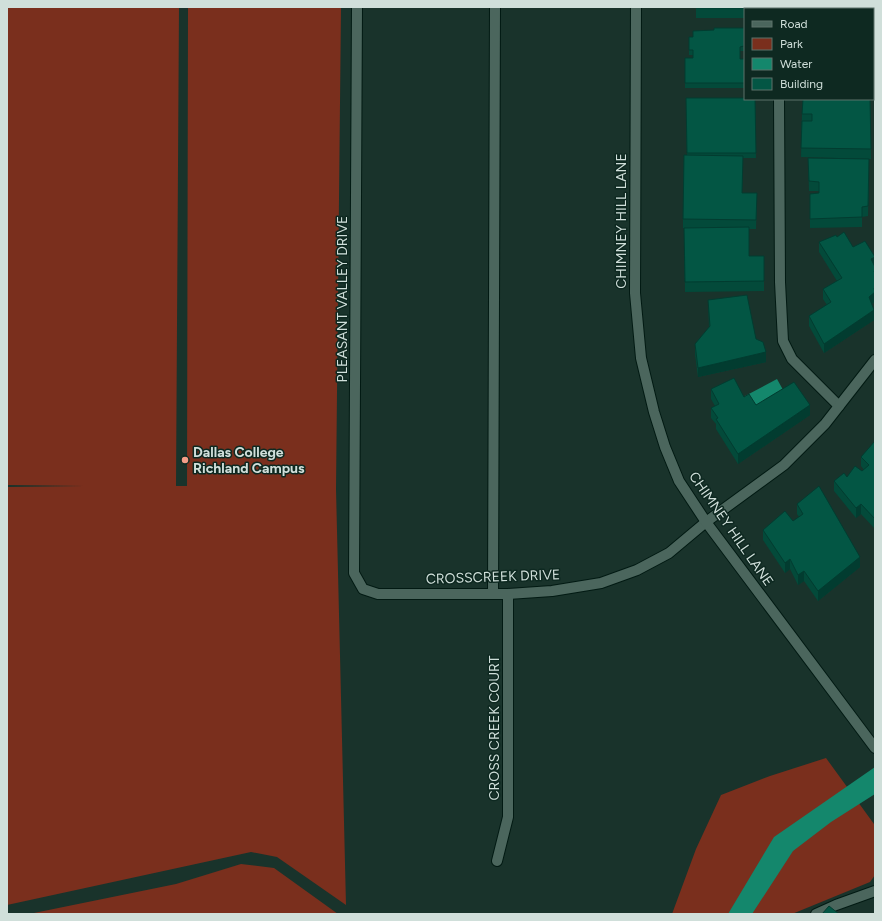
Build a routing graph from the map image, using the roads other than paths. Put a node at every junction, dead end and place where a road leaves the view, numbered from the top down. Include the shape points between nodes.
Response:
1 (357, 7) edge
2 (495, 7) edge
3 (636, 7) edge
4 (779, 100) edge
5 (875, 360) edge
6 (839, 406) junction
7 (706, 522) junction
8 (363, 589) joint
9 (493, 594) junction
10 (508, 594) junction
11 (875, 748) edge
12 (497, 861) dead end
13 (875, 891) edge
14 (816, 914) edge

1 - 8 street, PLEASANT VALLEY DRIVE via 354,573
2 - 9 street
3 - 7 street, CHIMNEY HILL LANE via 635,293 640,358 665,447 680,481
4 - 6 street via 780,282 784,341 792,358
5 - 6 street, CROSSCREEK DRIVE
6 - 7 street, CROSSCREEK DRIVE via 825,424 784,465
7 - 10 street, CROSSCREEK DRIVE via 669,553 637,570 601,583 552,591
7 - 11 street, CHIMNEY HILL LANE
8 - 9 street, CROSSCREEK DRIVE via 378,594
9 - 10 street, CROSSCREEK DRIVE
10 - 12 street, CROSS CREEK COURT via 508,817
13 - 14 street

